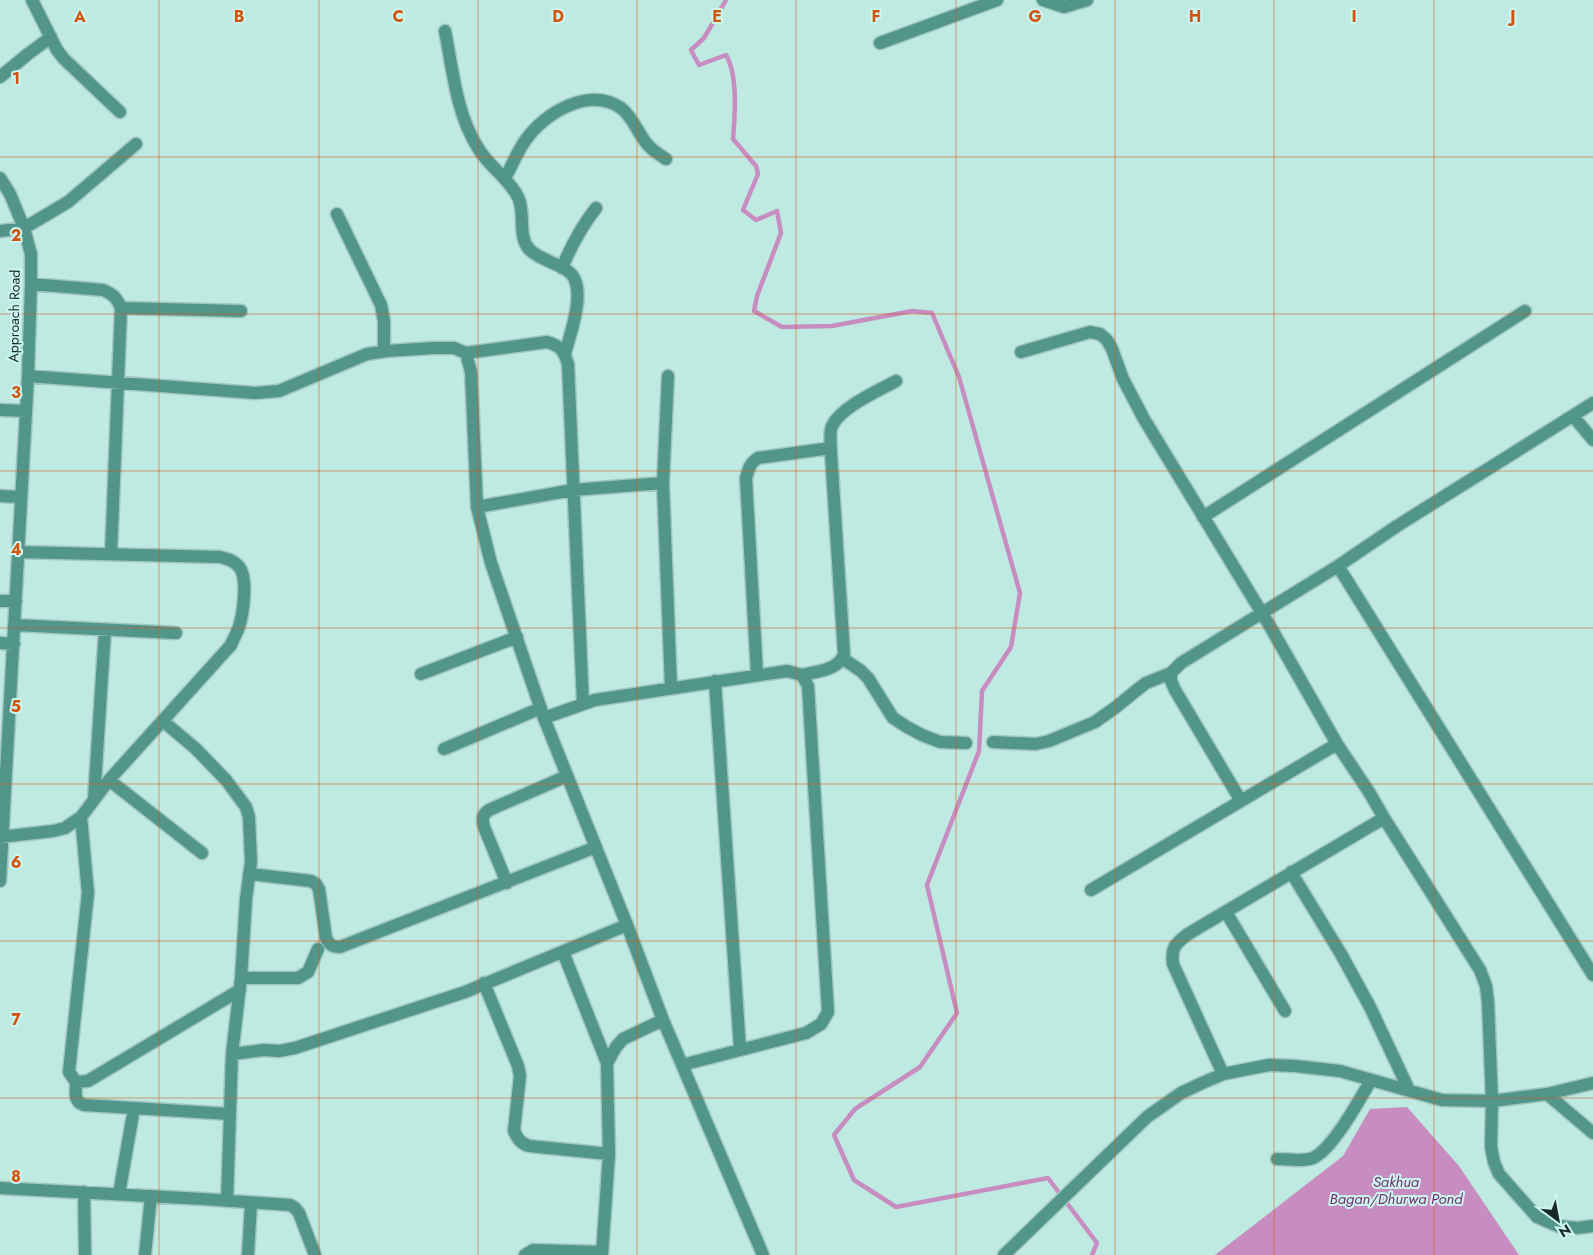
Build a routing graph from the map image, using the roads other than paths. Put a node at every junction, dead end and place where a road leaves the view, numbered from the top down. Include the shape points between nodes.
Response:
1 (32, 0) edge
2 (997, 0) edge
3 (1043, 0) edge
4 (1087, 0) edge
5 (445, 31) dead end
6 (51, 37) junction
7 (880, 43) dead end
8 (0, 77) edge
9 (120, 112) dead end
10 (136, 144) dead end
11 (666, 160) dead end
12 (0, 178) edge
13 (505, 178) junction
14 (596, 208) dead end
15 (338, 214) dead end
16 (24, 228) junction
17 (0, 231) edge
18 (562, 268) junction
19 (31, 284) junction
20 (121, 308) junction
21 (241, 310) dead end
22 (1525, 311) dead end
23 (384, 351) junction
24 (1021, 352) dead end
25 (466, 353) junction
26 (565, 354) junction
27 (28, 376) junction
28 (668, 376) dead end
29 (896, 381) dead end
30 (118, 382) junction
31 (1593, 403) edge
32 (0, 410) edge
33 (26, 411) junction
34 (1573, 416) junction
35 (1593, 440) edge
36 (830, 448) junction
37 (663, 483) junction
38 (573, 490) junction
39 (0, 496) edge
40 (21, 497) junction
41 (477, 508) junction
42 (1203, 517) junction
43 (19, 552) junction
44 (111, 554) junction
45 (1338, 566) junction
46 (0, 601) edge
47 (16, 601) junction
48 (1262, 613) junction
49 (15, 625) junction
50 (106, 630) junction
51 (176, 633) dead end
52 (517, 638) junction
53 (0, 643) edge
54 (14, 644) junction
55 (842, 658) junction
56 (1171, 672) junction
57 (421, 674) dead end
58 (758, 675) junction
59 (802, 675) junction
60 (715, 680) junction
61 (670, 688) junction
62 (583, 704) junction
63 (543, 713) junction
64 (4, 718) edge
65 (162, 721) junction
66 (994, 742) dead end
67 (966, 743) dead end
68 (1337, 744) junction
69 (444, 749) dead end
70 (4, 755) edge
71 (568, 776) junction
72 (109, 780) junction
73 (94, 799) junction
74 (1241, 801) junction
75 (81, 817) junction
76 (1384, 818) junction
77 (1, 837) edge
78 (596, 847) junction
79 (202, 853) dead end
80 (1291, 872) junction
81 (249, 874) junction
82 (0, 881) edge
83 (507, 883) junction
84 (1091, 890) dead end
85 (1226, 912) junction
86 (627, 925) junction
87 (318, 949) dead end
88 (563, 952) junction
89 (1593, 975) edge
90 (241, 984) junction
91 (484, 984) junction
92 (1284, 1011) dead end
93 (663, 1020) junction
94 (740, 1049) junction
95 (232, 1054) junction
96 (607, 1063) junction
97 (682, 1065) junction
98 (1223, 1074) junction
99 (1372, 1080) junction
100 (76, 1082) junction
101 (1593, 1083) edge
102 (1410, 1090) junction
103 (1547, 1094) junction
104 (1492, 1101) junction
105 (134, 1108) junction
106 (230, 1114) junction
107 (1593, 1133) edge
108 (609, 1154) junction
109 (1277, 1159) dead end
110 (0, 1188) edge
111 (84, 1192) junction
112 (119, 1194) junction
113 (151, 1196) junction
114 (227, 1201) junction
115 (251, 1203) junction
116 (1593, 1226) edge
117 (602, 1253) edge
118 (85, 1255) edge
119 (145, 1255) edge
120 (248, 1255) edge
121 (315, 1255) edge
122 (525, 1255) edge
123 (763, 1255) edge
124 (1004, 1255) edge

1 - 6 street
2 - 7 street
3 - 4 street via 1064,7
5 - 13 street via 463,120 487,162
6 - 8 street
6 - 9 street via 64,59
10 - 16 street via 68,202
11 - 13 street via 649,146 622,109 598,100 580,102 558,110 539,125 525,141
12 - 16 street, Approach Road
13 - 18 street via 520,200 525,243 537,256
14 - 18 street via 584,223
15 - 23 street via 381,304
16 - 17 street
16 - 19 street, Approach Road via 31,254
18 - 26 street via 570,272 578,289
19 - 20 street via 103,290 117,299
19 - 27 street, Approach Road
20 - 21 street
20 - 30 street
22 - 42 street
23 - 25 street via 454,348
23 - 30 street via 349,360 279,391
24 - 42 street via 1090,332 1100,334 1112,349 1144,419
25 - 26 street via 548,342 557,345
25 - 41 street via 470,372
26 - 38 street
27 - 30 street
27 - 33 street, Approach Road
28 - 37 street
29 - 36 street via 838,417 832,427
30 - 44 street
31 - 34 street
32 - 33 street
33 - 40 street, Approach Road
34 - 35 street
34 - 45 street
36 - 55 street
36 - 58 street via 758,458 749,467 746,478
37 - 38 street
37 - 61 street
38 - 41 street
38 - 62 street
39 - 40 street
40 - 43 street, Approach Road
41 - 52 street via 491,563
42 - 48 street
43 - 44 street
43 - 47 street, Approach Road
44 - 65 street via 220,557 233,561 241,569 244,581 239,628 230,645
45 - 48 street
45 - 89 street
46 - 47 street
47 - 49 street, Approach Road
48 - 56 street via 1181,662
48 - 68 street
49 - 50 street
49 - 54 street, Approach Road
50 - 51 street
50 - 73 street
52 - 57 street
52 - 63 street
53 - 54 street
54 - 64 street, Approach Road
55 - 59 street via 832,667
55 - 67 street via 868,678 893,718 907,728 940,742
56 - 66 street via 1137,690 1095,722 1049,741 1036,744
56 - 74 street via 1175,690
58 - 59 street via 787,670
58 - 60 street
59 - 94 street via 808,686 828,1012 821,1024 806,1032
60 - 61 street
60 - 94 street
61 - 62 street
62 - 63 street
63 - 69 street
63 - 71 street
64 - 70 street, Approach Road
65 - 72 street
65 - 81 street via 196,749 246,807 250,830
68 - 74 street
68 - 76 street
70 - 77 street, Approach Road
71 - 78 street
71 - 83 street via 484,814 484,827
72 - 73 street
72 - 79 street
73 - 75 street
74 - 84 street
75 - 77 street via 65,828 53,831
75 - 100 street via 88,893 69,1072
76 - 80 street
76 - 104 street via 1480,970 1488,1002
77 - 82 street, Approach Road
78 - 83 street
78 - 86 street
80 - 85 street
80 - 102 street via 1350,969
81 - 83 street via 316,884 326,938 334,947
81 - 90 street
85 - 92 street
85 - 98 street via 1180,940 1172,955 1172,964
86 - 88 street
86 - 93 street
87 - 90 street via 308,972 298,978
88 - 91 street
88 - 96 street
90 - 95 street
90 - 100 street via 88,1081
91 - 95 street via 295,1048
91 - 108 street via 518,1066 520,1076 514,1130 522,1144
93 - 96 street via 623,1039
93 - 97 street
94 - 97 street
95 - 106 street
96 - 108 street
97 - 123 street
98 - 99 street via 1269,1064 1340,1071
98 - 124 street via 1181,1093 1147,1117
99 - 102 street
99 - 109 street via 1340,1130 1319,1154 1305,1160
100 - 105 street via 76,1099 80,1104
101 - 103 street
102 - 104 street via 1442,1100
103 - 104 street
103 - 107 street
104 - 116 street via 1491,1147 1499,1174 1537,1217 1558,1226
105 - 106 street
105 - 112 street
106 - 114 street
108 - 117 street
110 - 111 street
111 - 112 street
111 - 118 street
112 - 113 street
113 - 114 street
113 - 119 street
114 - 115 street
115 - 120 street
115 - 121 street via 282,1204 295,1208
117 - 122 street via 533,1250

